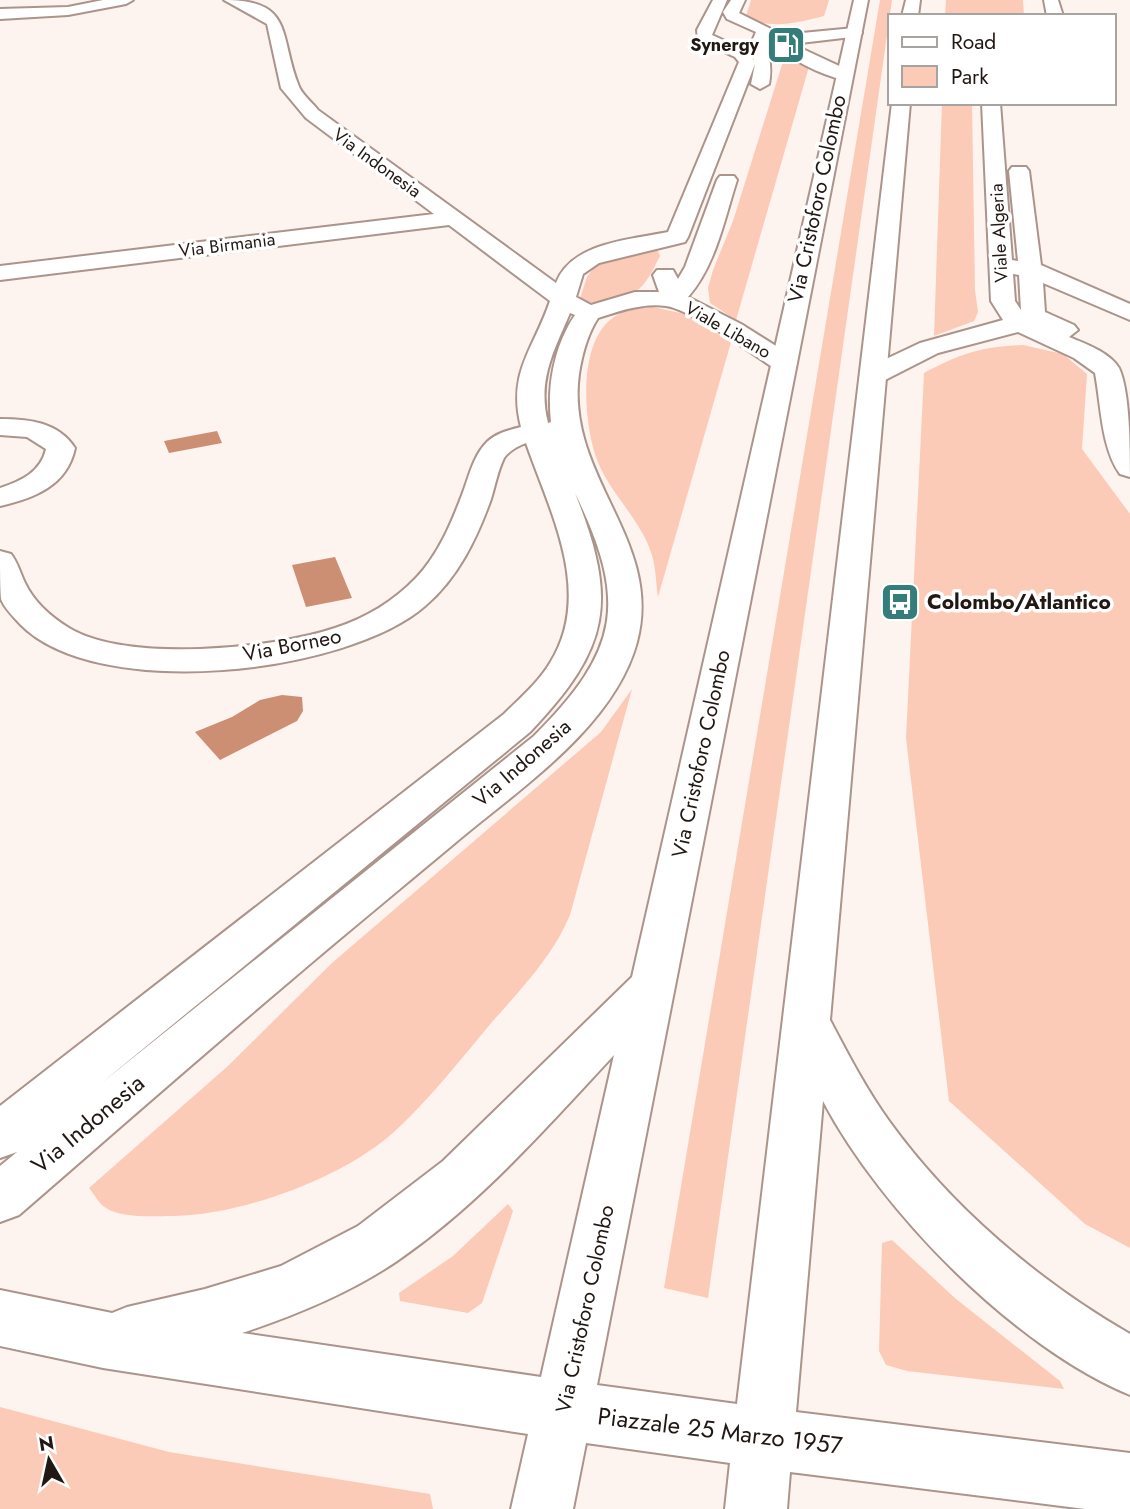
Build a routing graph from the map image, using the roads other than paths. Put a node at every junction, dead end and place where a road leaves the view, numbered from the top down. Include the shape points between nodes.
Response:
1 (126, 0) edge
2 (231, 0) edge
3 (720, 0) edge
4 (738, 10) edge
5 (0, 14) edge
6 (858, 15) edge
7 (709, 23) junction
8 (779, 32) junction
9 (844, 75) junction
10 (748, 96) junction
11 (901, 105) edge
12 (1002, 111) edge
13 (715, 146) junction
14 (454, 218) junction
15 (677, 237) junction
16 (706, 240) junction
17 (1000, 266) junction
18 (1031, 270) junction
19 (0, 273) edge
20 (673, 299) junction
21 (577, 307) junction
22 (1130, 313) edge
23 (1027, 319) junction
24 (1104, 351) junction
25 (783, 362) junction
26 (1130, 368) edge
27 (874, 374) junction
28 (0, 427) edge
29 (550, 431) junction
30 (1130, 468) edge
31 (0, 497) edge
32 (0, 561) edge
33 (237, 944) junction
34 (273, 969) junction
35 (652, 986) junction
36 (807, 1021) junction
37 (0, 1136) edge
38 (0, 1198) edge
39 (0, 1318) edge
40 (0, 1340) edge
41 (103, 1340) junction
42 (1130, 1366) edge
43 (563, 1411) junction
44 (763, 1438) junction
45 (1130, 1484) edge
46 (542, 1509) edge
47 (756, 1509) edge

1 - 5 street via 68,10
2 - 14 street, Via Indonesia via 274,22 290,88 306,109
3 - 7 street
4 - 7 street
4 - 8 street
6 - 8 street
6 - 9 street, Via Cristoforo Colombo
7 - 10 street, Viale Libano via 704,37 747,60
8 - 9 street via 794,52
8 - 10 street, Viale Libano via 758,49 764,71
9 - 25 street, Via Cristoforo Colombo
10 - 13 street, Viale Libano
11 - 27 street
12 - 17 street, Viale Algeria
12 - 18 street, Viale Algeria
13 - 15 street, Viale Libano
13 - 16 street, Viale Libano via 738,148
14 - 19 street, Via Birmania
14 - 21 street, Via Indonesia
15 - 16 street
15 - 20 street, Viale Libano via 665,270
15 - 21 street via 584,261 572,274
16 - 20 street, Viale Libano via 692,278
17 - 18 street
17 - 23 street, Viale Algeria via 1008,311
18 - 22 street
18 - 23 street, Viale Algeria via 1034,305
20 - 21 street, Viale Libano
20 - 25 street, Viale Libano
21 - 29 street, Via Indonesia via 561,411
23 - 24 street
23 - 27 street via 929,348
24 - 26 street
24 - 30 street via 1102,364 1111,378
25 - 35 street, Via Cristoforo Colombo
27 - 36 street
28 - 31 street via 40,431 61,448 60,460 51,473 34,485
29 - 32 street, Via Borneo via 510,439 493,453 460,540 416,597 376,623 324,642 263,654 200,659 154,659 88,649 71,643 26,610
29 - 33 street, Via Indonesia via 558,488 585,580 586,620 576,650 548,692 517,723
29 - 34 street, Via Indonesia via 578,470 624,572 626,612 612,663 582,709 548,745
33 - 34 street
33 - 37 street, Via Indonesia
34 - 38 street, Via Indonesia
35 - 41 street via 479,1163 428,1208 373,1246 293,1289 223,1312
35 - 43 street, Via Cristoforo Colombo
36 - 42 street via 857,1115 921,1198 1023,1293
36 - 44 street
39 - 41 street, Piazzale 25 Marzo 1957
40 - 41 street, Piazzale 25 Marzo 1957
41 - 43 street, Piazzale 25 Marzo 1957
43 - 44 street, Piazzale 25 Marzo 1957
43 - 46 street, Via Cristoforo Colombo
44 - 45 street, Piazzale 25 Marzo 1957
44 - 47 street

